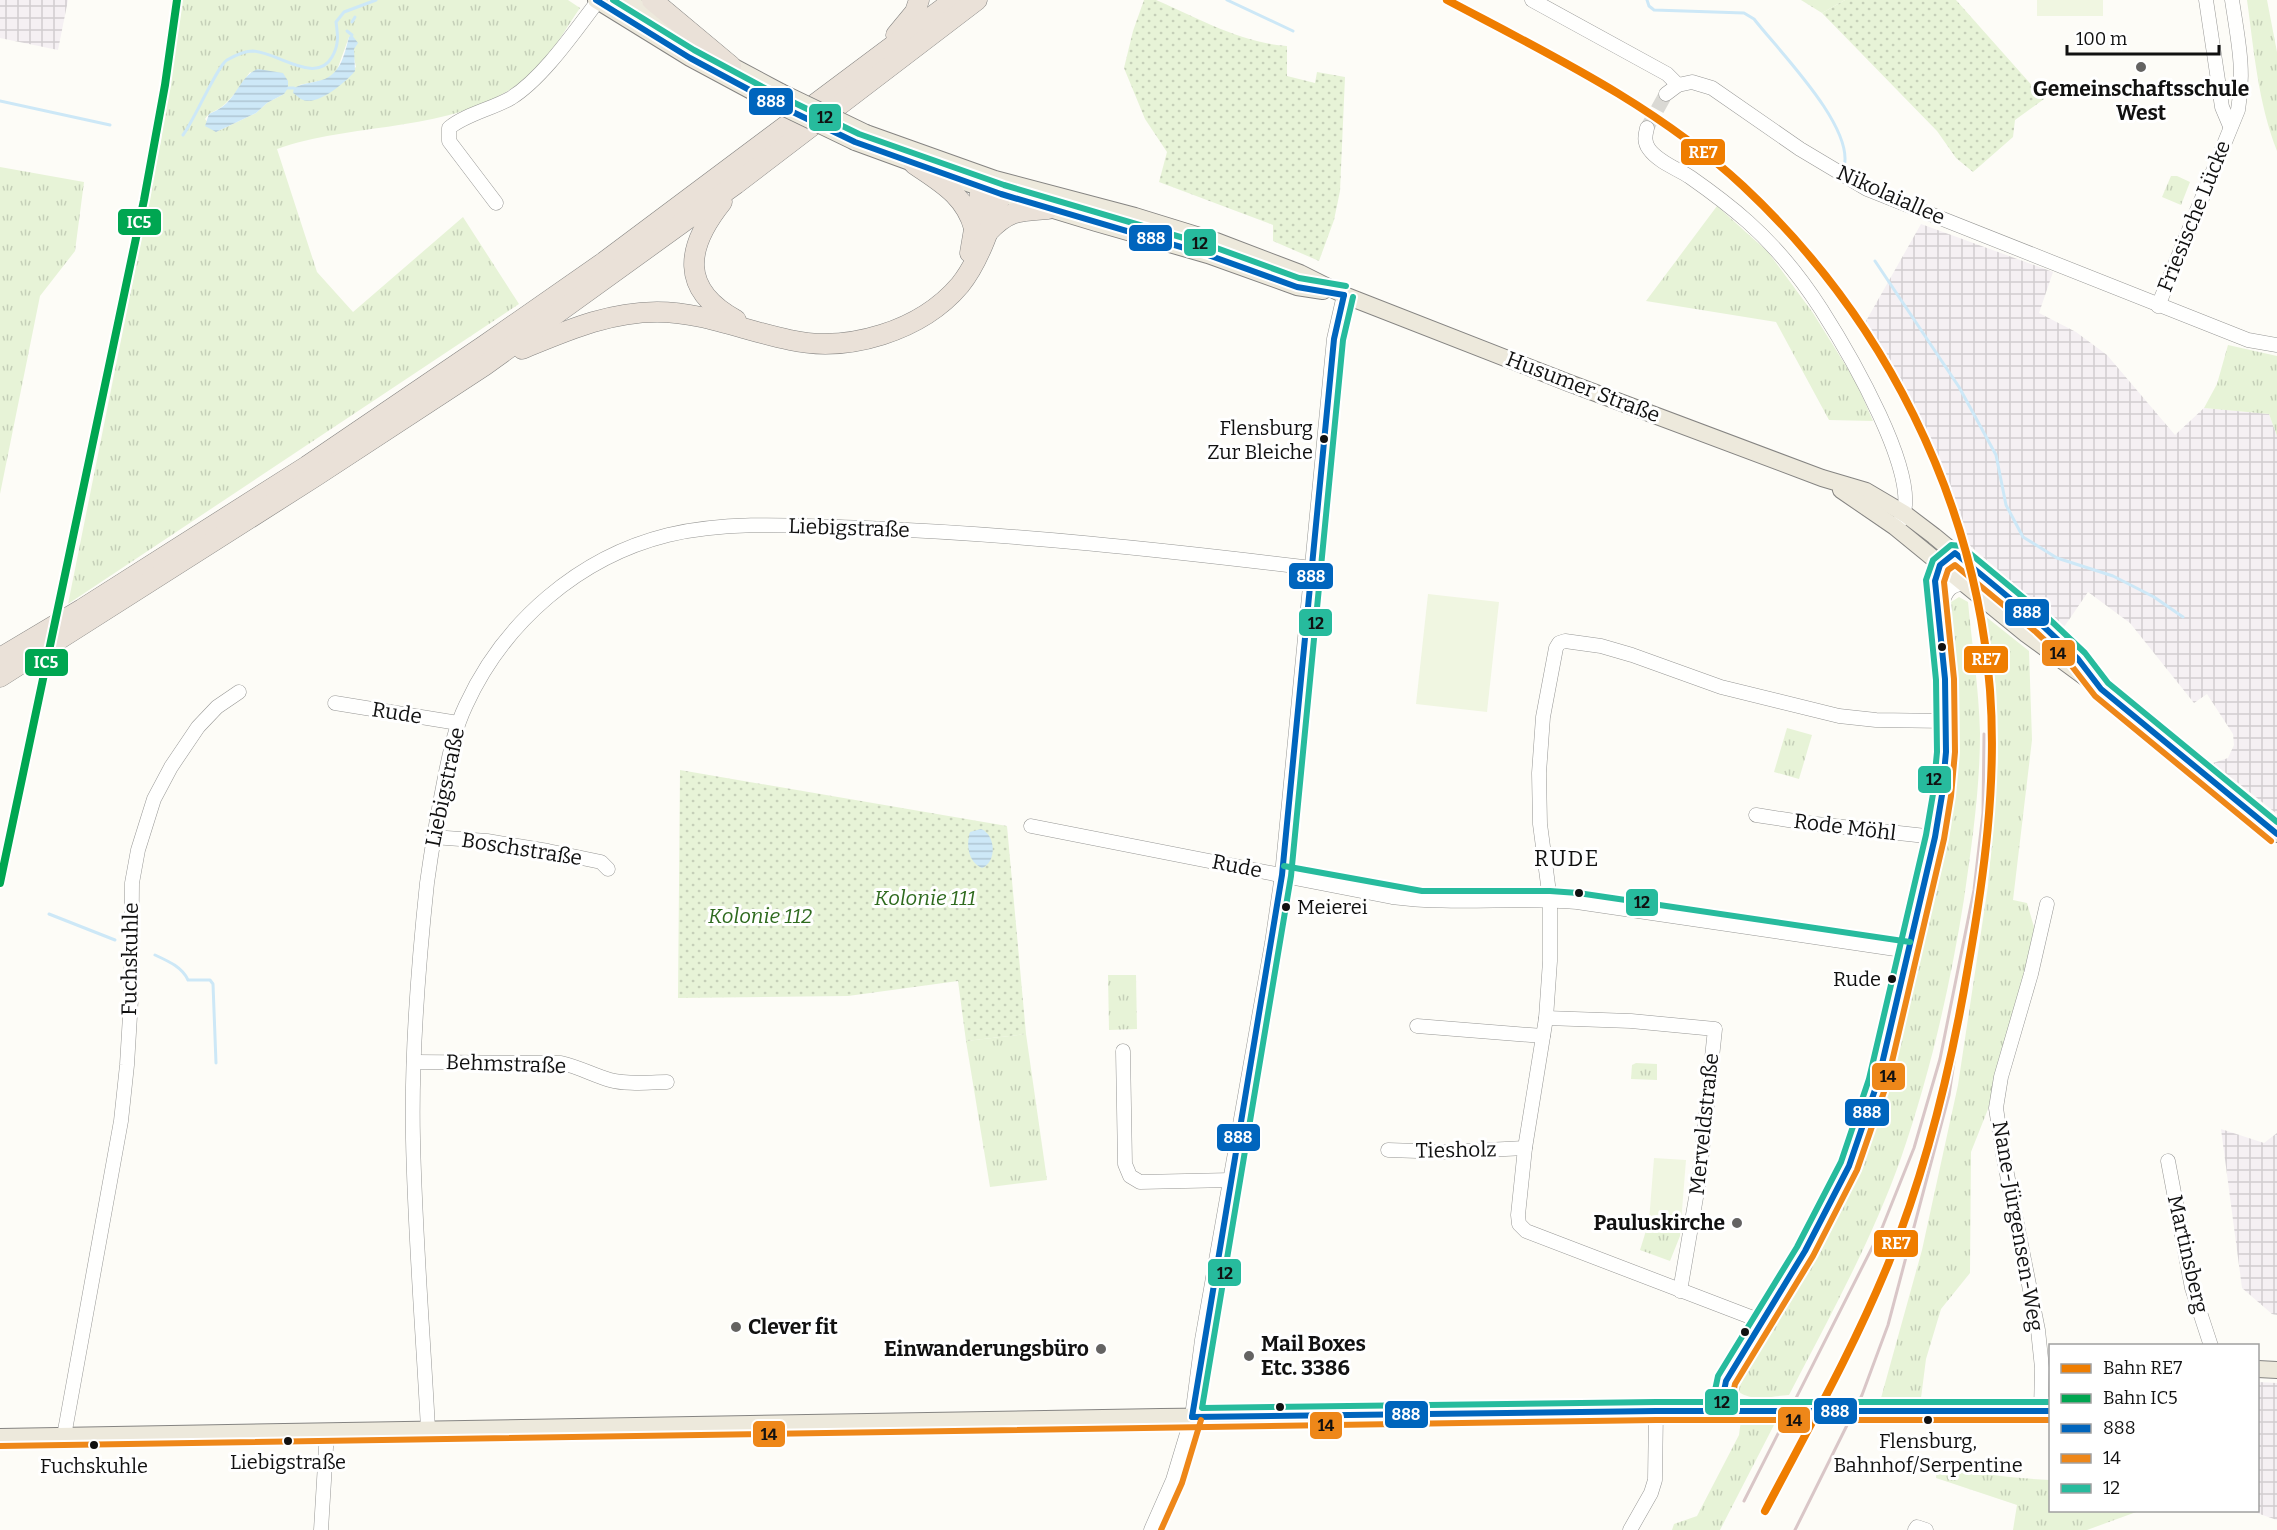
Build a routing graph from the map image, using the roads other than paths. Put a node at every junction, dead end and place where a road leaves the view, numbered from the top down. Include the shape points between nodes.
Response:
1 (598, 0) edge
2 (627, 0) edge
3 (652, 0) edge
4 (919, 0) edge
5 (954, 0) edge
6 (977, 0) edge
7 (1532, 0) edge
8 (2206, 0) edge
9 (2232, 0) edge
10 (876, 60) junction
11 (731, 66) junction
12 (1678, 85) junction
13 (1666, 94) tunnel mouth
14 (776, 97) junction
15 (2230, 126) junction
16 (1647, 128) tunnel mouth
17 (861, 137) junction
18 (914, 165) junction
19 (736, 184) junction
20 (993, 188) junction
21 (496, 203) dead end
22 (1048, 209) junction
23 (980, 231) junction
24 (1344, 295) junction
25 (2158, 306) junction
26 (766, 333) junction
27 (2277, 345) edge
28 (484, 366) junction
29 (1900, 520) junction
30 (1955, 553) junction
31 (1940, 565) junction
32 (1312, 568) junction
33 (1965, 584) junction
34 (1942, 635) junction
35 (0, 658) edge
36 (0, 677) edge
37 (2102, 689) junction
38 (239, 692) dead end
39 (336, 703) dead end
40 (1946, 722) junction
41 (458, 723) junction
42 (1756, 815) dead end
43 (1031, 826) dead end
44 (2277, 834) edge
45 (433, 837) junction
46 (1935, 837) junction
47 (608, 869) dead end
48 (1282, 875) junction
49 (1550, 900) junction
50 (2047, 904) dead end
51 (1909, 951) junction
52 (1546, 1018) junction
53 (1417, 1026) dead end
54 (1543, 1036) junction
55 (1123, 1051) dead end
56 (414, 1062) junction
57 (667, 1082) dead end
58 (1525, 1148) junction
59 (1388, 1150) dead end
60 (2168, 1161) dead end
61 (1231, 1180) junction
62 (1680, 1291) junction
63 (1761, 1321) junction
64 (2210, 1344) edge
65 (2259, 1369) edge
66 (2277, 1370) edge
67 (1656, 1411) junction
68 (1720, 1411) junction
69 (2046, 1411) edge
70 (1192, 1417) junction
71 (428, 1429) junction
72 (327, 1431) junction
73 (64, 1436) junction
74 (0, 1437) edge
75 (321, 1530) edge
76 (1151, 1530) edge
77 (1630, 1530) edge

1 - 14 main road, Husumer Straße via 690,58
1 - 21 street, Husumer Straße via 555,56 513,97 449,128 449,141
2 - 11 main road, Husumer Straße
3 - 11 highway
4 - 10 highway via 915,12
5 - 10 highway
6 - 19 highway
7 - 12 street via 1667,74
8 - 15 street, Friesische Lücke via 2222,107
9 - 15 street, Friesische Lücke via 2242,86 2238,110
10 - 35 highway via 604,262 446,372 307,466
11 - 14 main road, Husumer Straße
12 - 13 street
12 - 25 street, Nikolaiallee via 1692,82 1712,88 1867,189
14 - 17 main road, Husumer Straße, bridge
15 - 25 street, Friesische Lücke
16 - 29 street via 1645,142 1652,154 1689,176 1750,224 1795,273 1820,309 1848,353 1903,474 1906,494
17 - 18 main road, Husumer Straße
17 - 20 main road, Husumer Straße
18 - 20 main road, Husumer Straße
18 - 23 highway via 947,186 961,200
19 - 26 highway via 709,218 695,248 693,269 711,305
19 - 28 highway
20 - 22 main road, Husumer Straße
20 - 23 highway
20 - 24 main road, Husumer Straße via 1135,216 1300,273
22 - 23 highway via 1010,213
22 - 24 main road, Husumer Straße via 1208,255 1297,287
23 - 26 highway via 960,285 901,328 825,343 791,341
24 - 29 main road, Husumer Straße via 1822,478 1866,491
24 - 32 street via 1334,339
25 - 27 street, Nikolaiallee via 2248,340
26 - 28 highway via 690,314 617,315 576,326
28 - 36 highway
29 - 30 main road, Husumer Straße
29 - 31 main road, Husumer Straße
30 - 31 street
30 - 37 main road, Husumer Straße via 2042,625 2078,659
31 - 33 main road, Husumer Straße
31 - 34 street via 1935,581
32 - 41 street, Liebigstraße via 1124,545 947,532 808,526 697,529 617,554 582,570 549,595 493,658
32 - 48 street
33 - 34 street via 1952,586 1942,600
33 - 37 main road, Husumer Straße
34 - 40 street
37 - 44 main road, Husumer Straße
38 - 73 street, Fuchskuhle via 217,707 171,767 154,799 138,850 132,883 128,1065 121,1121
39 - 41 street, Rude
40 - 46 street
40 - 49 street via 1839,716 1721,687 1601,646 1559,643 1543,717 1539,773 1540,824
41 - 45 street, Liebigstraße
42 - 46 street, Rode Möhl
43 - 48 street, Rude
45 - 47 street, Boschstraße via 548,851 601,862
45 - 56 street, Liebigstraße via 419,963
46 - 51 street
48 - 49 street, Rude via 1421,900
48 - 61 street
49 - 51 street, Rude
49 - 52 street
50 - 69 street, Nane-Jürgensen-Weg via 1996,1108 2037,1330
51 - 63 street via 1878,1081 1849,1166 1805,1251
52 - 54 street
52 - 62 street, Merveldstraße via 1715,1029 1699,1180
53 - 54 street
54 - 58 street
55 - 61 street via 1125,1164 1130,1176 1140,1182
56 - 57 street, Behmstraße via 561,1063 611,1081
56 - 71 street, Liebigstraße via 413,1140
58 - 59 street, Tiesholz
58 - 62 street via 1518,1215 1519,1224 1526,1231
60 - 64 street, Martinsberg via 2192,1288
61 - 70 street
62 - 63 street
63 - 68 street via 1726,1382
65 - 66 main road
67 - 68 main road
67 - 70 main road
67 - 77 street via 1655,1480
68 - 69 main road, bridge
70 - 71 main road
70 - 76 street via 1173,1480
71 - 72 main road
72 - 73 main road
72 - 75 street
73 - 74 main road

